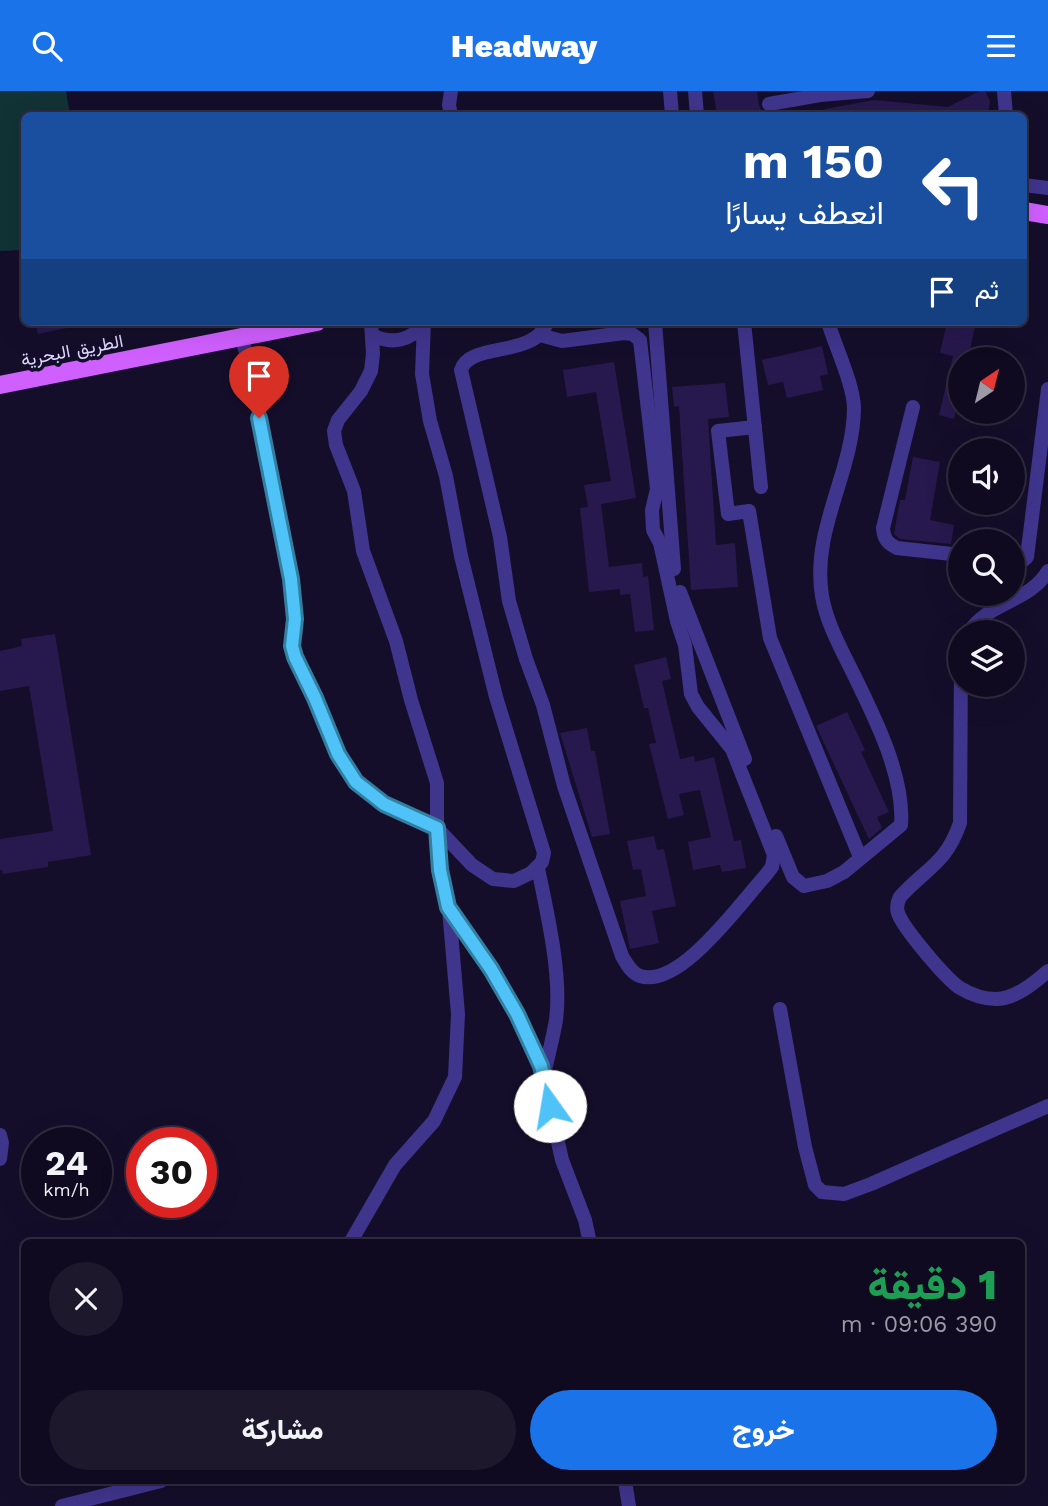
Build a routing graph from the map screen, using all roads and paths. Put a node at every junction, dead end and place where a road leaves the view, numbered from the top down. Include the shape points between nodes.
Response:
1 (451, 91) edge
2 (670, 91) edge
3 (695, 91) edge
4 (868, 91) edge
5 (1003, 91) edge
6 (769, 104) dead end
7 (450, 112) edge
8 (672, 112) edge
9 (697, 112) edge
10 (1006, 112) edge
11 (1027, 185) edge
12 (1048, 188) edge
13 (1027, 212) edge
14 (1048, 215) edge
15 (298, 326) edge
16 (422, 326) edge
17 (424, 326) edge
18 (655, 326) edge
19 (744, 326) edge
20 (829, 326) edge
21 (372, 328) edge
22 (543, 328) edge
23 (242, 338) junction
24 (0, 385) edge
25 (1048, 389) edge
26 (913, 407) dead end
27 (755, 427) junction
28 (761, 487) dead end
29 (948, 554) edge
30 (1025, 559) edge
31 (1048, 571) edge
32 (979, 620) edge
33 (961, 697) edge
34 (437, 828) junction
35 (860, 857) junction
36 (538, 868) junction
37 (448, 907) junction
38 (1048, 971) edge
39 (780, 1009) dead end
40 (543, 1076) junction
41 (1048, 1106) edge
42 (0, 1135) edge
43 (0, 1159) edge
44 (352, 1239) edge
45 (589, 1239) edge
46 (149, 1484) edge
47 (625, 1484) edge
48 (62, 1506) edge
49 (629, 1506) edge

1 - 7 street
2 - 8 street
3 - 9 street
4 - 6 street
5 - 10 street
11 - 12 street
13 - 14 main road
15 - 23 main road, الطريق البحرية
16 - 21 street via 407,339 381,340
17 - 36 street via 422,374 430,421 496,698 544,853
18 - 35 street via 674,571 683,604 793,877 804,886 827,881 844,873
19 - 27 street
20 - 35 street via 854,405 853,427 820,549 822,597 831,628 882,738 902,810 901,825
21 - 34 street via 368,381 334,431 354,492 363,551 396,641 437,783
22 - 22 street via 521,344 471,357 461,370 500,537 509,601 568,798 622,956 639,976 661,975 687,961 714,935 772,867 774,855 732,749 691,694 685,645 653,530 657,489 640,340 624,334 562,341
23 - 24 main road, الطريق البحرية
23 - 34 street via 291,579 295,657 338,754 356,782 384,804
25 - 30 street
26 - 29 street via 883,537 897,548
27 - 28 street
27 - 35 street via 718,431 728,514 749,511 770,638
31 - 32 street via 1038,586
33 - 38 street via 960,823 943,858 900,897 898,913 951,981 972,994 1005,998
34 - 36 street via 472,865 493,879 514,881
34 - 37 street
36 - 40 street via 556,992 556,1019
37 - 40 street via 517,1014
37 - 44 street via 458,1014 456,1077 434,1121 394,1165
39 - 41 street via 805,1147 822,1192 844,1194 862,1188
40 - 45 street via 562,1160
42 - 43 street
46 - 48 street
47 - 49 street

